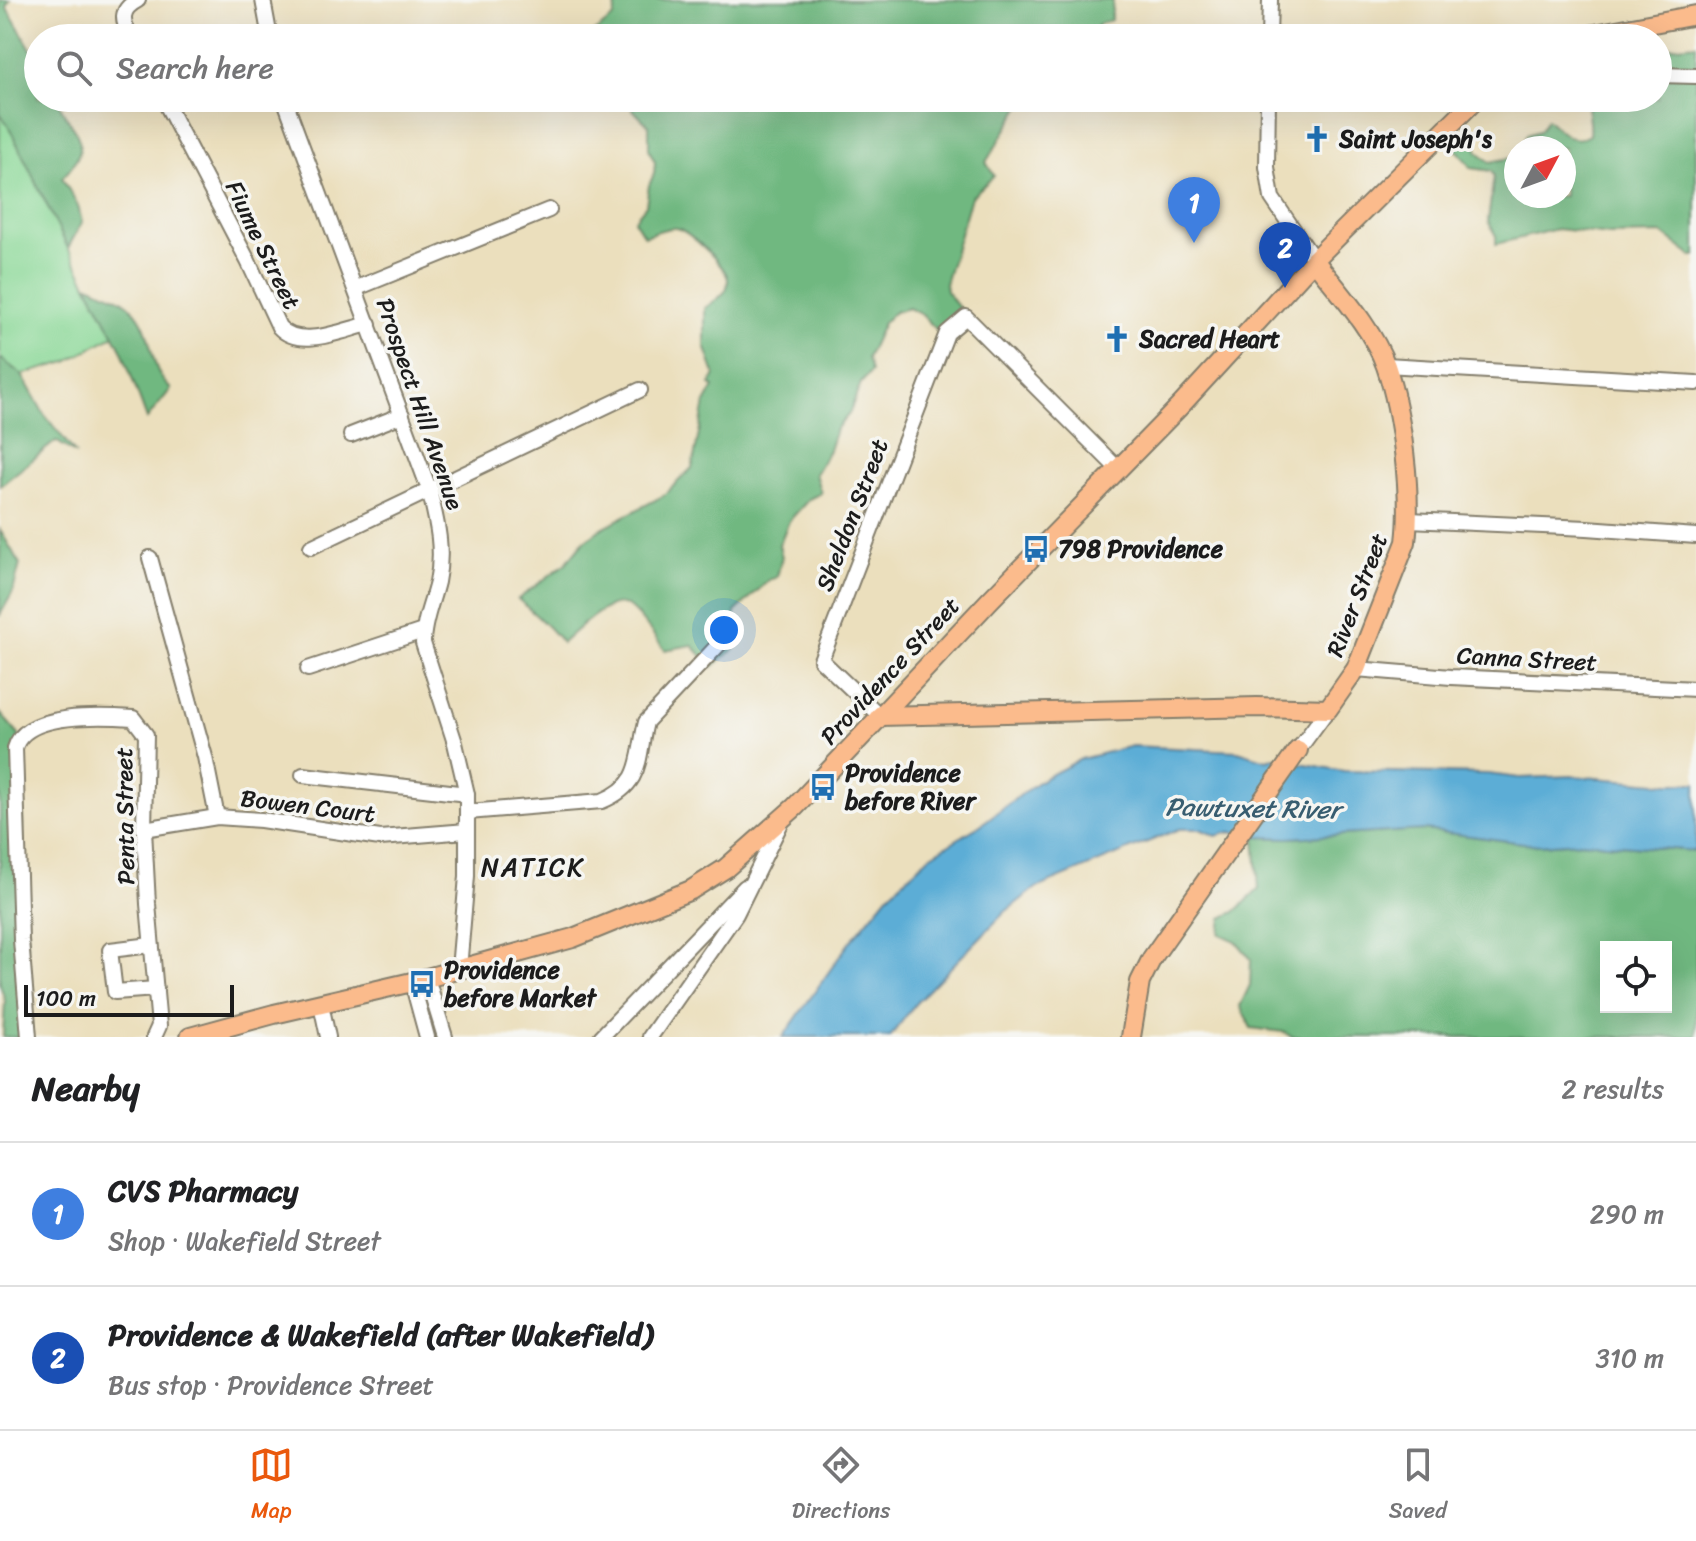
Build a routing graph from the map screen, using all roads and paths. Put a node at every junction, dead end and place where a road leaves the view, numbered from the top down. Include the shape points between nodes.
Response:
1 (138, 0) edge
2 (263, 0) edge
3 (1270, 0) edge
4 (1696, 15) edge
5 (124, 24) edge
6 (267, 24) edge
7 (1269, 24) edge
8 (1648, 24) edge
9 (1672, 75) edge
10 (1696, 76) edge
11 (170, 112) edge
12 (289, 112) edge
13 (1268, 112) edge
14 (1463, 112) edge
15 (549, 210) dead end
16 (1314, 260) junction
17 (357, 288) junction
18 (369, 324) junction
19 (1386, 365) junction
20 (1696, 383) edge
21 (640, 390) dead end
22 (402, 415) junction
23 (351, 435) dead end
24 (1118, 469) junction
25 (429, 489) junction
26 (1409, 520) junction
27 (1696, 536) edge
28 (311, 547) dead end
29 (150, 558) dead end
30 (423, 631) junction
31 (723, 640) dead end
32 (308, 669) dead end
33 (1356, 669) junction
34 (1696, 689) edge
35 (1328, 709) junction
36 (880, 716) junction
37 (1298, 750) joint
38 (303, 775) dead end
39 (467, 794) junction
40 (468, 812) junction
41 (784, 815) junction
42 (217, 817) junction
43 (144, 829) junction
44 (467, 831) junction
45 (751, 882) junction
46 (151, 945) junction
47 (459, 969) junction
48 (419, 980) junction
49 (156, 989) junction
50 (321, 1004) junction
51 (29, 1037) edge
52 (154, 1037) edge
53 (190, 1037) edge
54 (328, 1037) edge
55 (427, 1037) edge
56 (445, 1037) edge
57 (601, 1037) edge
58 (650, 1037) edge
59 (1131, 1037) edge

1 - 5 street via 123,13
2 - 6 street
3 - 7 street
4 - 8 main road
9 - 10 street
11 - 18 street, Fiume Street via 283,332 300,338
12 - 17 street, Prospect Hill Avenue
13 - 16 street via 1272,198
14 - 16 main road, Providence Street
15 - 17 street
16 - 19 main road, River Street
16 - 24 main road, Providence Street
17 - 18 street, Prospect Hill Avenue
18 - 22 street, Prospect Hill Avenue
19 - 20 street
19 - 26 main road, River Street
21 - 25 street
22 - 23 street
22 - 25 street, Prospect Hill Avenue
24 - 36 main road, Providence Street
24 - 36 street, Sheldon Street via 966,317 947,333 821,660
25 - 28 street
25 - 30 street, Prospect Hill Avenue via 441,550
26 - 27 street
26 - 33 main road, River Street via 1406,542
29 - 42 street
30 - 32 street
30 - 39 street, Prospect Hill Avenue
31 - 40 street via 646,722 637,769 616,794 602,801
33 - 34 street, Canna Street
33 - 35 main road, River Street
35 - 36 main road
35 - 37 street
36 - 41 main road, Providence Street
37 - 59 main road via 1152,958 1140,982
38 - 39 street
39 - 40 street, Prospect Hill Avenue
40 - 44 street, Prospect Hill Avenue
41 - 45 street
41 - 47 main road, Providence Street via 726,868 691,890 573,938
42 - 43 street, Bowen Court
42 - 44 street, Bowen Court via 380,838
43 - 46 street, Penta Street
43 - 51 street, Penta Street via 146,735 133,718 44,722 17,738 21,940
44 - 47 street, Prospect Hill Avenue
45 - 57 street
45 - 58 street via 736,914
46 - 49 street, Penta Street
46 - 49 street via 110,950 115,992
47 - 48 main road, Providence Street
48 - 50 main road, Providence Street
48 - 55 street
48 - 56 street
49 - 52 street, Penta Street via 159,1026
50 - 53 main road, Providence Street
50 - 54 street

